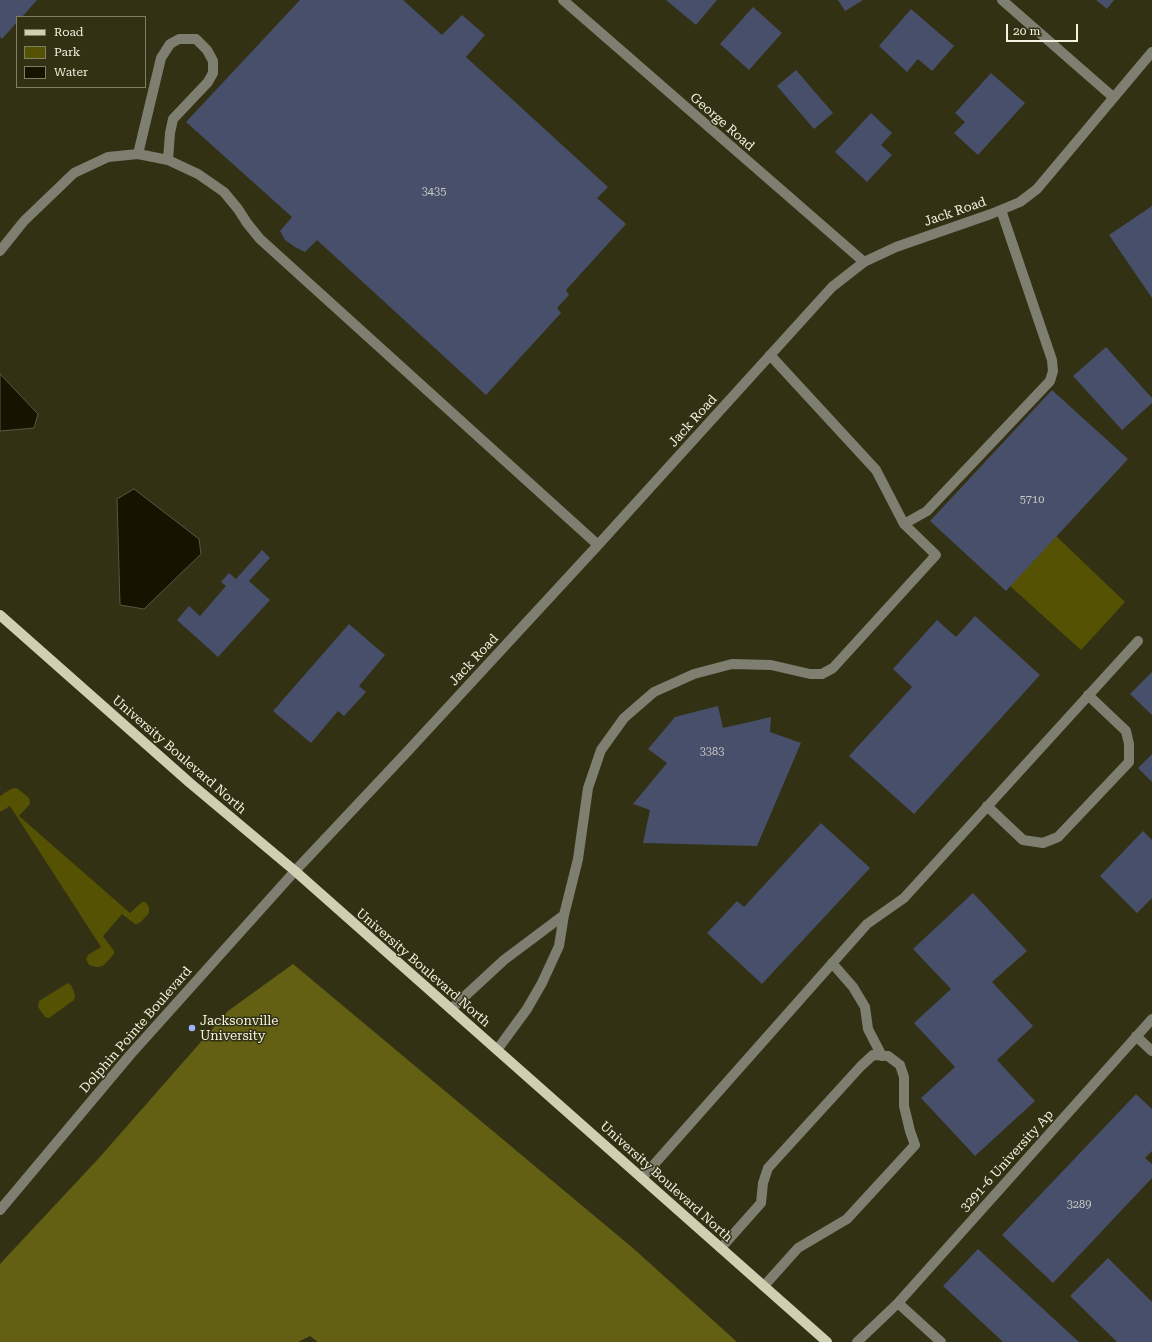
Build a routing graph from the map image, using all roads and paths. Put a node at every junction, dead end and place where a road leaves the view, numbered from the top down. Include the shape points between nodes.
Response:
1 (563, 0) edge
2 (1002, 0) edge
3 (1152, 52) edge
4 (1113, 97) junction
5 (138, 154) junction
6 (168, 160) junction
7 (1001, 210) junction
8 (0, 251) edge
9 (864, 262) junction
10 (770, 355) junction
11 (904, 524) junction
12 (598, 545) junction
13 (0, 615) edge
14 (1138, 641) dead end
15 (1088, 695) junction
16 (987, 806) junction
17 (294, 871) junction
18 (564, 915) junction
19 (832, 963) junction
20 (451, 1009) junction
21 (1152, 1019) edge
22 (1136, 1036) junction
23 (497, 1050) junction
24 (1152, 1050) edge
25 (882, 1056) junction
26 (642, 1178) junction
27 (0, 1210) edge
28 (721, 1248) junction
29 (764, 1286) junction
30 (898, 1303) junction
31 (827, 1342) edge
32 (857, 1342) edge
33 (941, 1342) edge

1 - 9 street, George Road
2 - 4 street
3 - 4 street, Jack Road
4 - 7 street, Jack Road via 1036,189 1020,202
5 - 6 street
5 - 6 street via 161,58 170,44 179,39 196,39 213,61 213,73 208,82 173,119
5 - 8 street via 108,157 74,173 24,221
6 - 12 street via 198,174 224,192 260,239
7 - 9 street, Jack Road via 896,247
7 - 11 street via 1052,360 1053,371 1050,381 927,511
9 - 10 street, Jack Road via 832,287
10 - 11 street via 876,470
10 - 12 street, Jack Road
11 - 18 street via 936,555 833,668 822,674 810,674 771,665 732,664 694,674 654,692 624,718 601,750 588,788 578,859
12 - 17 street, Jack Road via 406,754
13 - 17 main road, University Boulevard North
14 - 15 street
15 - 16 street
15 - 16 street via 1126,731 1129,762 1058,837 1043,843 1023,840
16 - 19 street via 904,898 867,924
17 - 20 main road, University Boulevard North
17 - 27 street, Dolphin Pointe Boulevard via 130,1055
18 - 20 street via 504,960
18 - 23 street via 559,946 542,984
19 - 25 street via 853,987 865,1007 868,1029
19 - 26 street
20 - 23 main road, University Boulevard North
21 - 22 street, 3291-6 University Ap
22 - 24 street
22 - 30 street, 3291-6 University Ap
23 - 26 main road, University Boulevard North
25 - 28 street via 873,1055 860,1066 768,1168 761,1203
25 - 29 street via 888,1056 900,1065 904,1077 904,1106 915,1145 847,1219 798,1248
26 - 28 main road, University Boulevard North
28 - 29 main road, University Boulevard North
29 - 31 main road, University Boulevard North
30 - 32 street, 3291-6 University Ap
30 - 33 street

